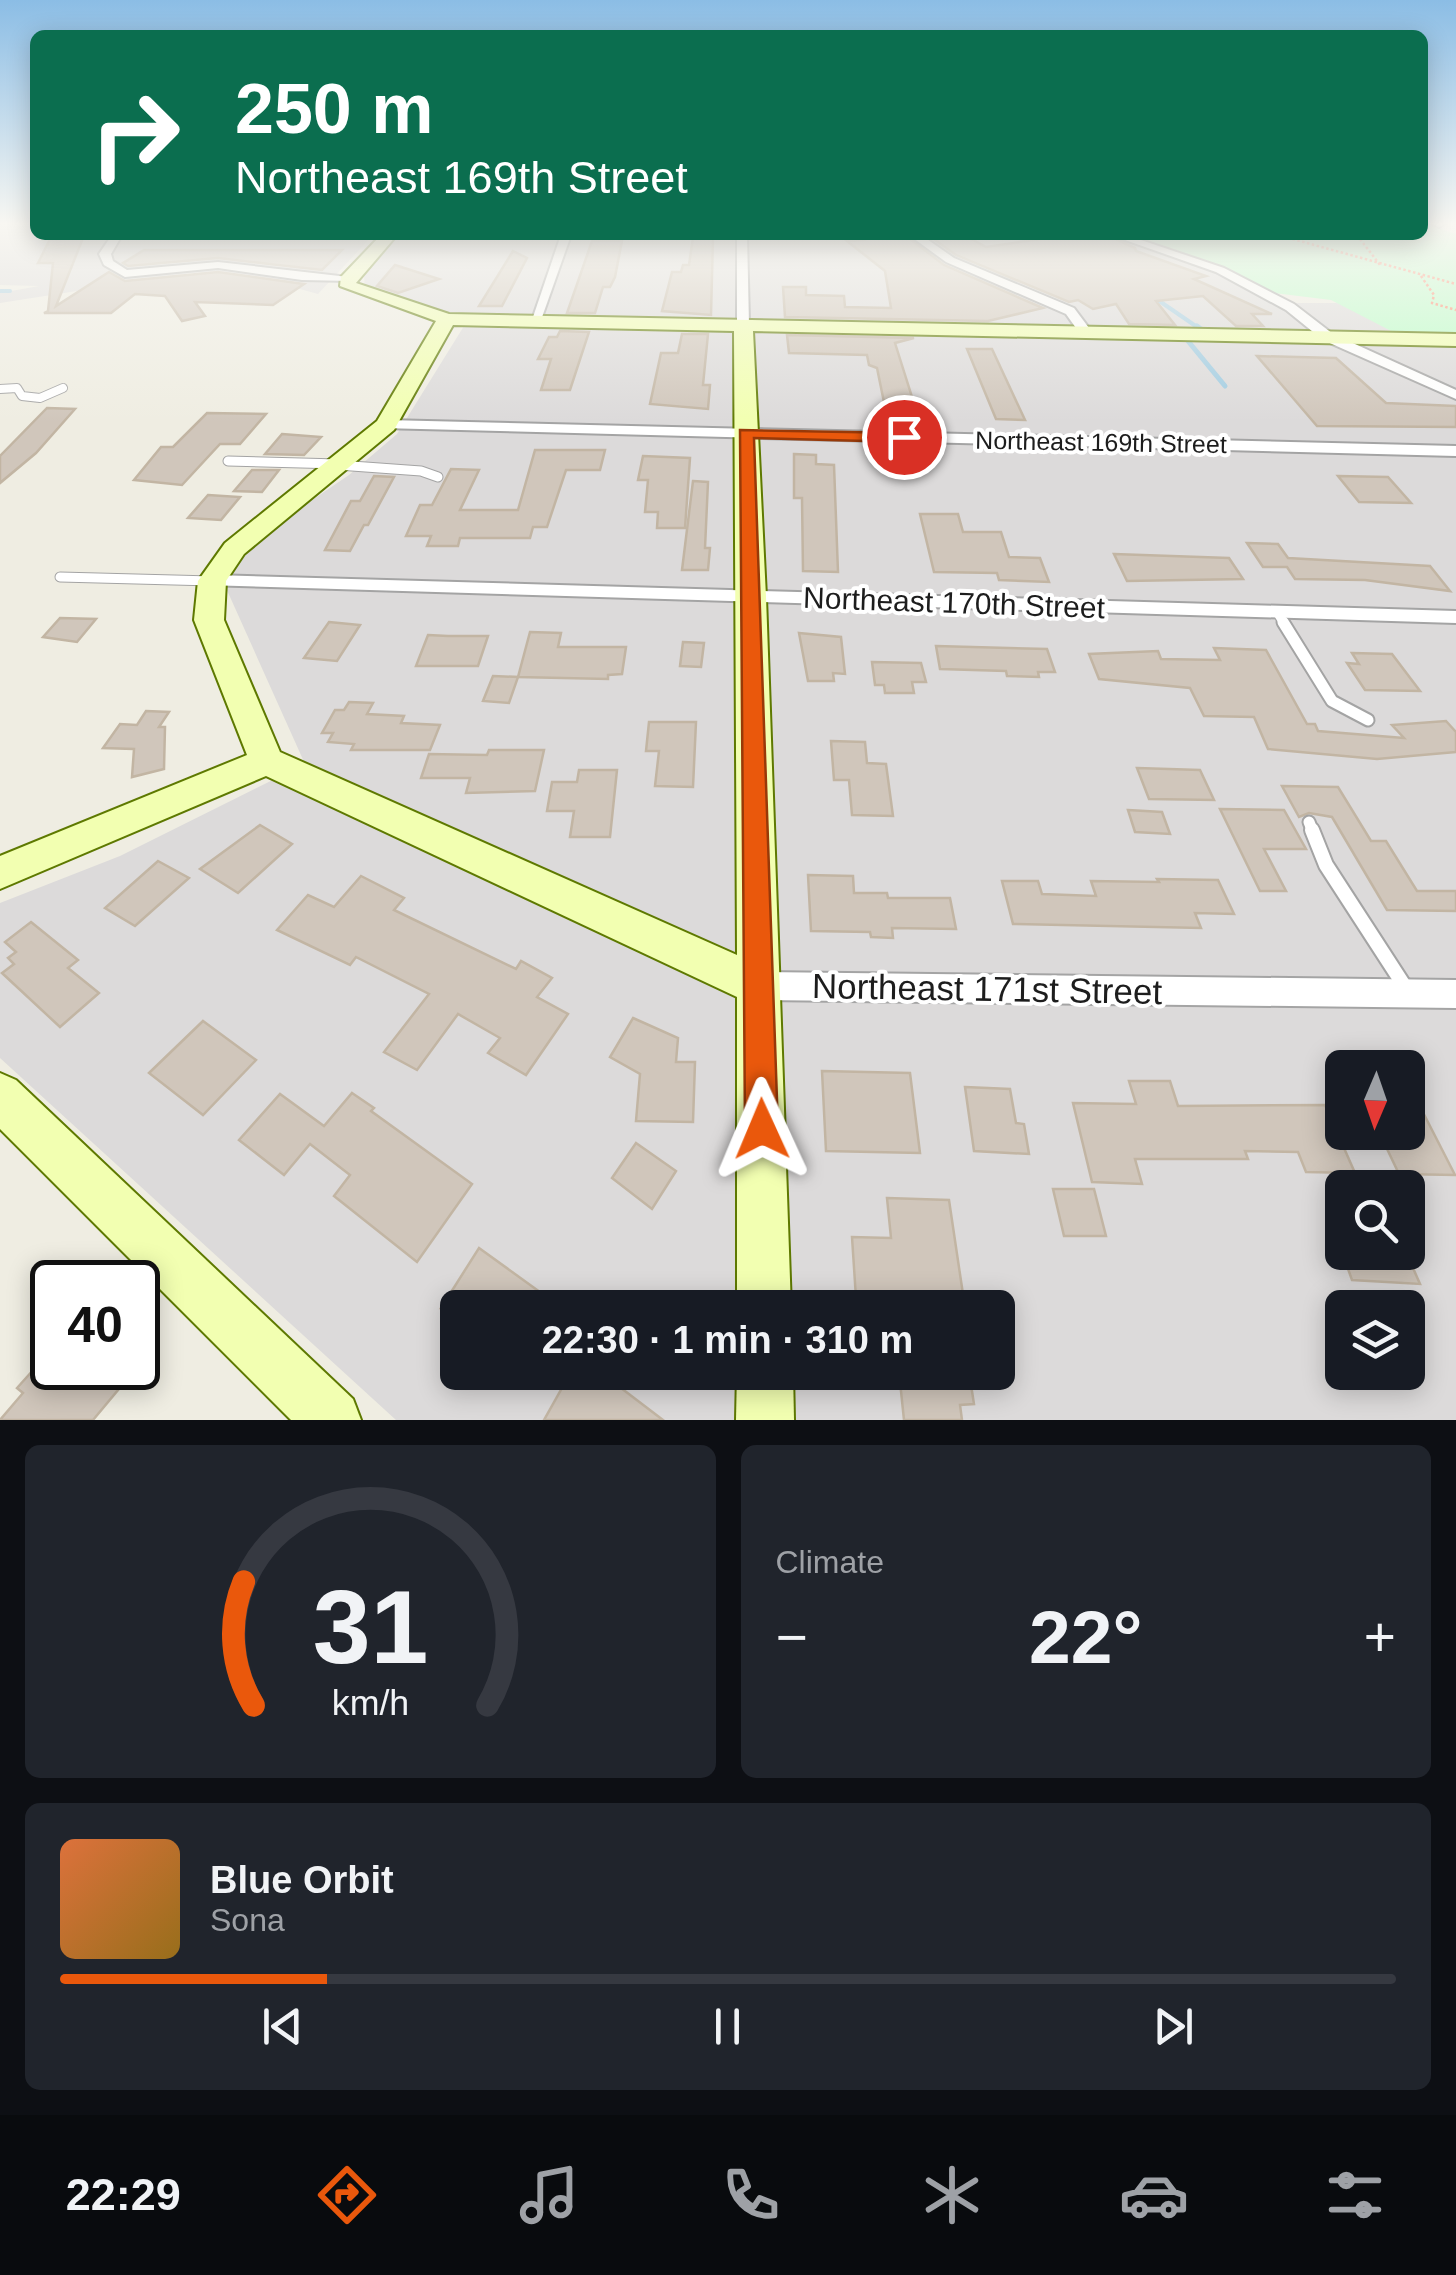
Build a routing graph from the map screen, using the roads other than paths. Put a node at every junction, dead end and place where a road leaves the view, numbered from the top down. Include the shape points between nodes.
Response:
1 (369, 289) edge
2 (546, 289) edge
3 (743, 289) edge
4 (1015, 289) edge
5 (1259, 289) edge
6 (448, 319) junction
7 (535, 320) junction
8 (743, 324) junction
9 (1086, 332) junction
10 (1328, 337) junction
11 (1456, 340) edge
12 (0, 388) edge
13 (63, 388) dead end
14 (1456, 396) edge
15 (386, 425) junction
16 (746, 434) junction
17 (1456, 450) edge
18 (228, 462) dead end
19 (338, 465) junction
20 (438, 477) dead end
21 (60, 577) dead end
22 (212, 581) junction
23 (752, 597) junction
24 (1277, 612) junction
25 (1456, 617) edge
26 (1368, 720) dead end
27 (266, 761) junction
28 (1309, 822) dead end
29 (0, 872) edge
30 (760, 986) junction
31 (1409, 994) junction
32 (1456, 994) edge
33 (0, 1096) edge
34 (764, 1290) edge
35 (765, 1390) edge
36 (332, 1420) edge
37 (765, 1420) edge

1 - 6 street
2 - 7 street
3 - 8 street
4 - 9 street via 1070,311
5 - 10 street
6 - 7 street
6 - 15 street
7 - 8 street
8 - 9 street
8 - 16 street
9 - 10 street
10 - 11 street
10 - 14 street
12 - 13 lane via 34,398
15 - 16 street, Northeast 169th Street
15 - 19 street
16 - 17 street, Northeast 169th Street
16 - 23 street
18 - 19 lane
19 - 20 lane
19 - 22 street via 234,549
21 - 22 lane
22 - 23 street, Northeast 170th Street
22 - 27 street via 209,620
23 - 24 street, Northeast 170th Street
23 - 30 street
24 - 25 street, Northeast 170th Street
24 - 26 lane via 1332,701
27 - 29 street
27 - 30 street, Northeast 171st Street
28 - 31 lane via 1326,865
30 - 31 street, Northeast 171st Street
30 - 34 street
31 - 32 street, Northeast 171st Street
33 - 36 street
35 - 37 street

